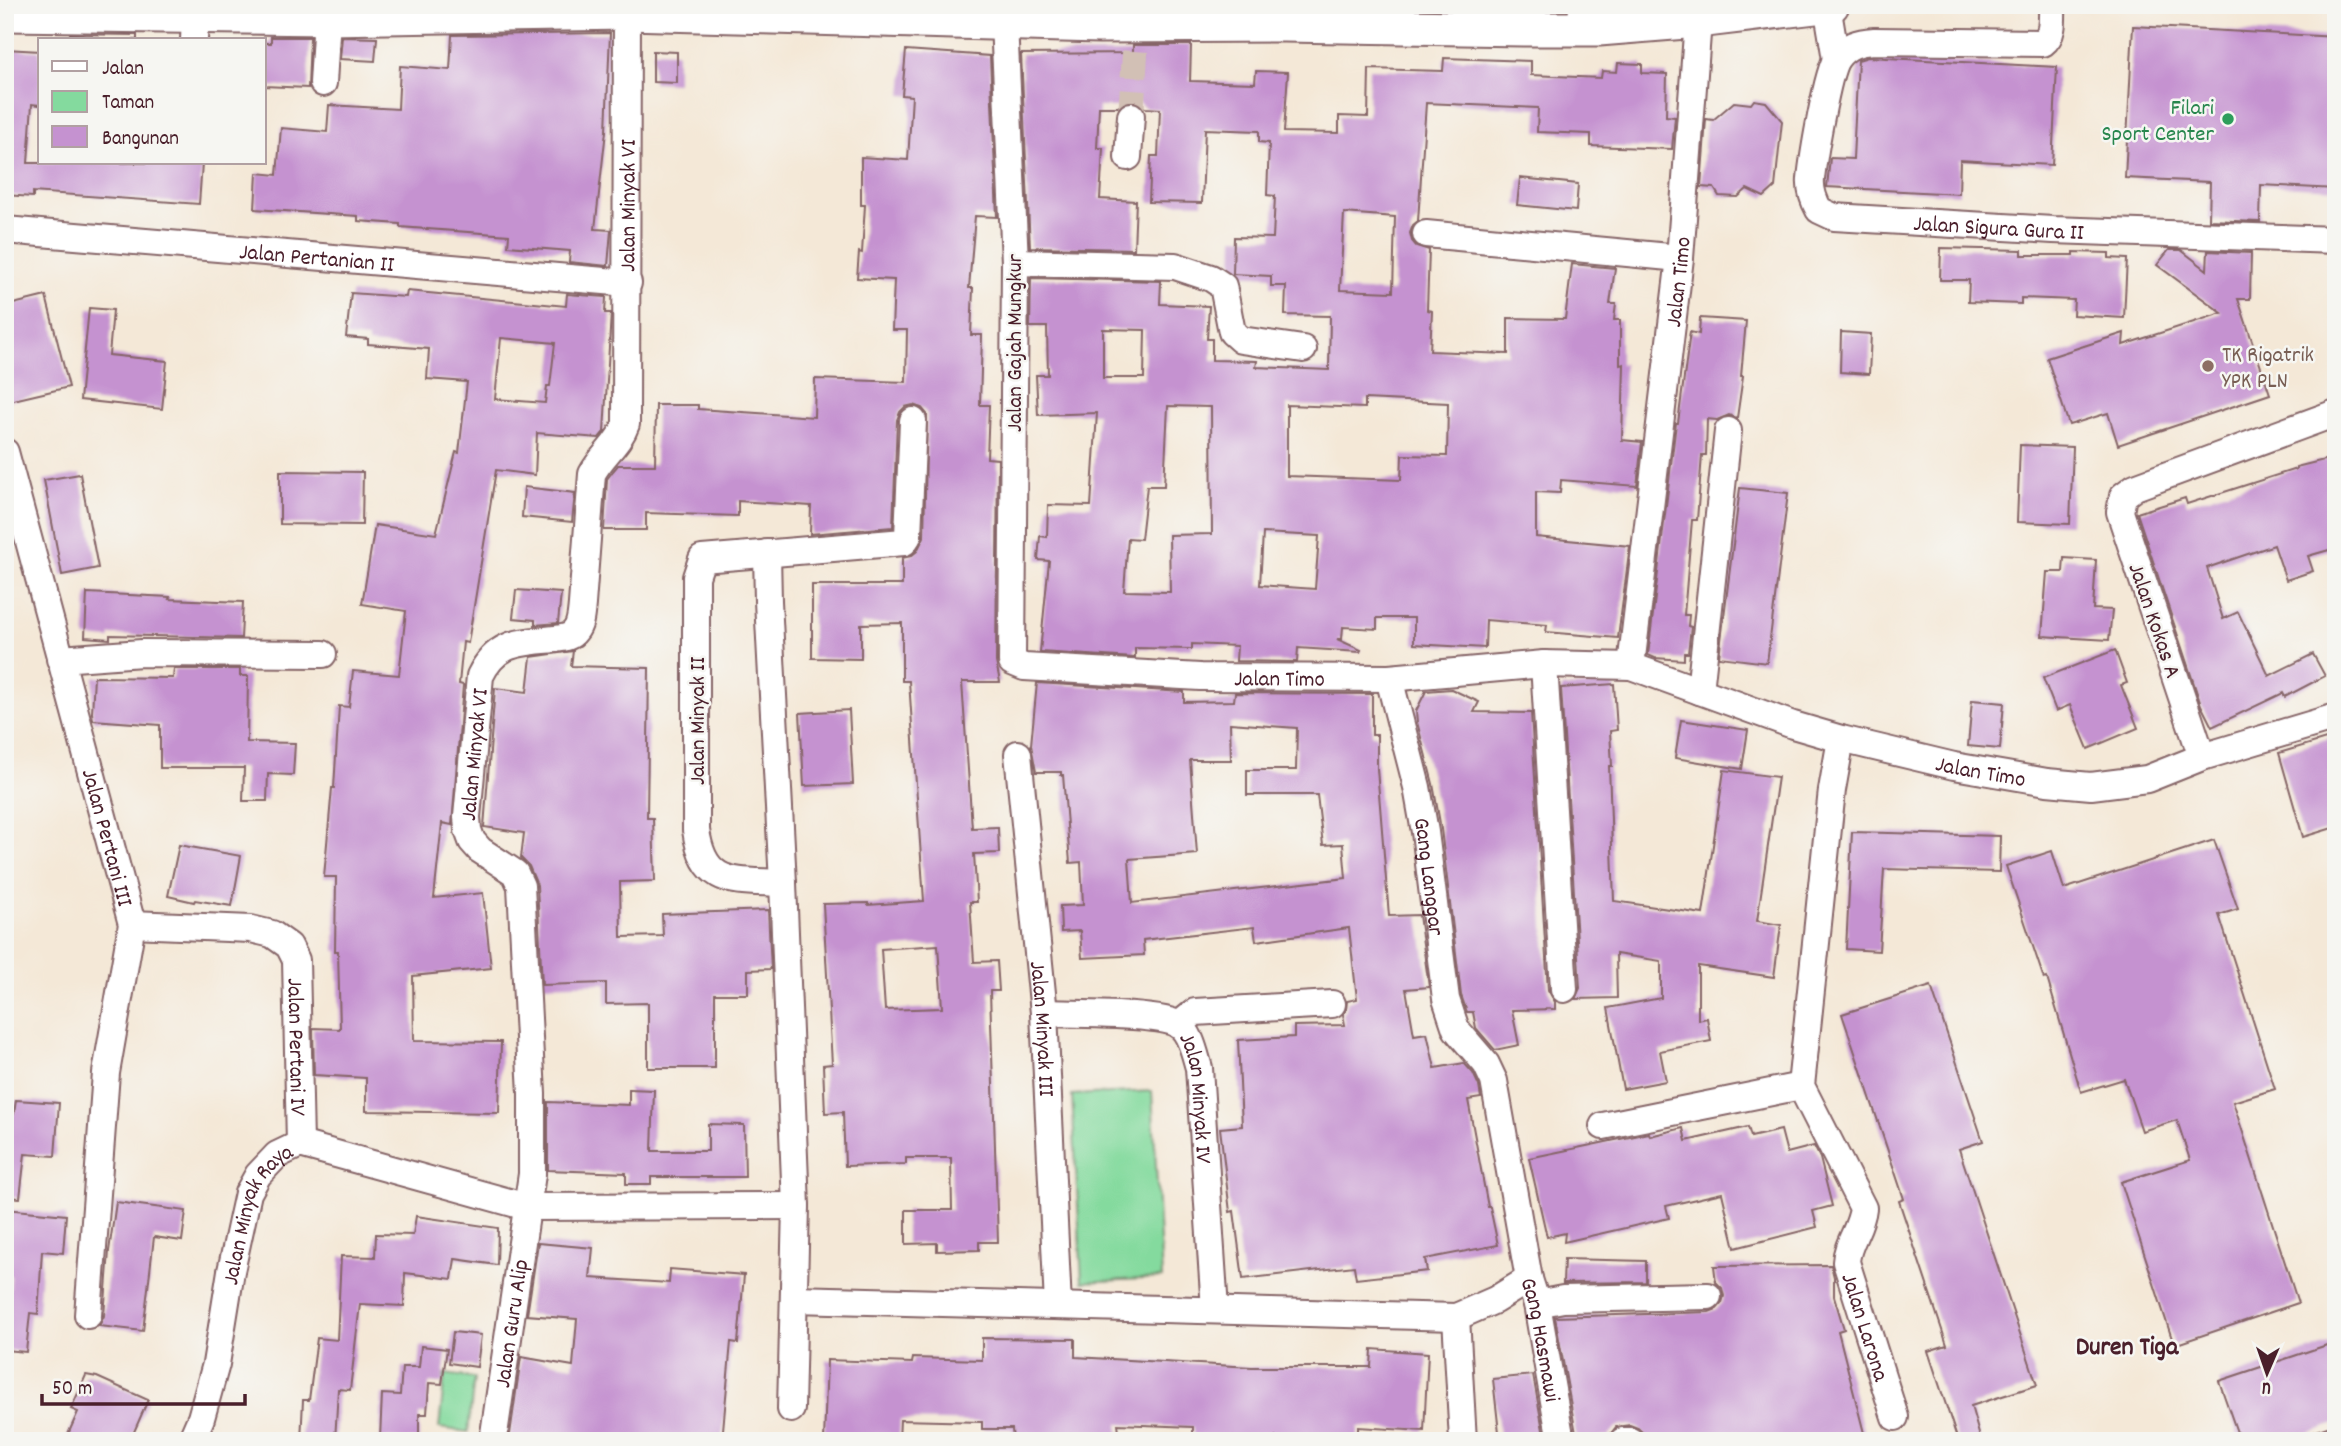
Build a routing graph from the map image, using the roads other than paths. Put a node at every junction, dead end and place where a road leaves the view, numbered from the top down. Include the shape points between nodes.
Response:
1 (1828, 5) edge
2 (2052, 5) edge
3 (627, 9) edge
4 (878, 12) edge
5 (5, 14) edge
6 (1238, 15) edge
7 (1099, 16) edge
8 (1402, 16) edge
9 (1581, 17) edge
10 (327, 18) junction
11 (1698, 21) junction
12 (1004, 23) junction
13 (194, 29) edge
14 (1836, 59) junction
15 (323, 83) dead end
16 (1131, 116) tunnel mouth
17 (1128, 157) dead end
18 (5, 230) edge
19 (1426, 234) dead end
20 (2336, 240) edge
21 (1681, 258) junction
22 (1015, 262) junction
23 (628, 283) junction
24 (1303, 349) dead end
25 (2336, 414) edge
26 (913, 421) dead end
27 (1728, 431) dead end
28 (5, 453) edge
29 (767, 553) junction
30 (323, 654) dead end
31 (60, 659) junction
32 (1012, 662) joint
33 (1544, 664) junction
34 (1631, 666) junction
35 (1389, 678) junction
36 (1700, 691) junction
37 (2336, 717) edge
38 (1841, 739) junction
39 (1018, 754) dead end
40 (2202, 757) junction
41 (783, 883) junction
42 (132, 924) junction
43 (1564, 989) dead end
44 (1332, 1004) dead end
45 (1044, 1013) junction
46 (1179, 1025) junction
47 (1801, 1086) junction
48 (1602, 1126) dead end
49 (300, 1144) junction
50 (796, 1206) junction
51 (527, 1207) junction
52 (1533, 1291) junction
53 (1708, 1296) dead end
54 (794, 1299) junction
55 (1058, 1306) junction
56 (1215, 1310) junction
57 (88, 1315) dead end
58 (1456, 1317) junction
59 (791, 1409) dead end
60 (1895, 1418) dead end
61 (191, 1441) edge
62 (493, 1441) edge
63 (1463, 1441) edge
64 (1561, 1441) edge
65 (1623, 1441) edge
66 (1630, 1441) edge

1 - 11 street
1 - 14 street, Jalan Sigura Gura II
2 - 14 street via 2051,33 2043,43 1860,42 1848,46
3 - 4 street
3 - 10 street
3 - 23 street, Jalan Minyak VI
4 - 12 street
5 - 13 street
6 - 7 street via 1136,33
6 - 8 street
7 - 12 street
8 - 9 street
9 - 11 street
10 - 13 street
10 - 15 street
11 - 21 street, Jalan Timo
12 - 22 street, Jalan Gajah Mungkur
14 - 20 street, Jalan Sigura Gura II via 1811,181 1813,199 1827,216
16 - 17 street
18 - 23 street, Jalan Pertanian II
19 - 21 street
21 - 34 street, Jalan Timo
22 - 24 street via 1175,266 1223,286 1233,331 1241,340
22 - 32 street, Jalan Gajah Mungkur
23 - 51 street, Jalan Minyak VI via 626,424 592,474 580,620 567,637 502,648 488,659 480,676 467,817 472,841 516,873 521,886 532,1094 532,1174
25 - 40 street, Jalan Kokas A via 2135,487 2123,496 2120,512
26 - 29 street, Jalan Minyak II via 908,536 904,542
27 - 36 street
28 - 31 street, Jalan Pertani III
29 - 41 street
29 - 41 street, Jalan Minyak II via 702,559 696,577 696,830 705,862 721,877
30 - 31 street via 142,653
31 - 42 street, Jalan Pertani III
32 - 35 street, Jalan Timo via 1024,667 1200,677
33 - 34 street, Jalan Timo
33 - 35 street, Jalan Timo
33 - 43 street
34 - 36 street, Jalan Timo
35 - 52 street, Gang Langgar via 1425,832 1446,999 1456,1029 1486,1065 1493,1081
36 - 38 street, Jalan Timo
37 - 40 street, Jalan Timo
38 - 40 street, Jalan Timo via 1954,766 2091,786 2147,779
38 - 47 street via 1830,803
39 - 45 street, Jalan Minyak III
41 - 50 street
42 - 49 street, Jalan Pertani IV via 251,929 272,934 289,946 296,960
42 - 57 street, Jalan Pertani III via 106,1073
44 - 46 street via 1195,1012
45 - 46 street, Jalan Minyak IV via 1160,1018
45 - 55 street, Jalan Minyak III
46 - 56 street, Jalan Minyak IV via 1189,1038 1199,1068
47 - 48 street
47 - 60 street, Jalan Larona via 1863,1208 1846,1262
49 - 51 street, Jalan Minyak Raya
49 - 61 street, Jalan Minyak Raya via 277,1155 248,1193 216,1364
50 - 51 street
50 - 54 street
51 - 62 street, Jalan Guru Alip
52 - 53 street via 1563,1298
52 - 58 street, Gang Hasmawi via 1495,1300
52 - 64 street, Gang Hasmawi
54 - 55 street
54 - 59 street
55 - 56 street
56 - 58 street
58 - 63 street
65 - 66 street

